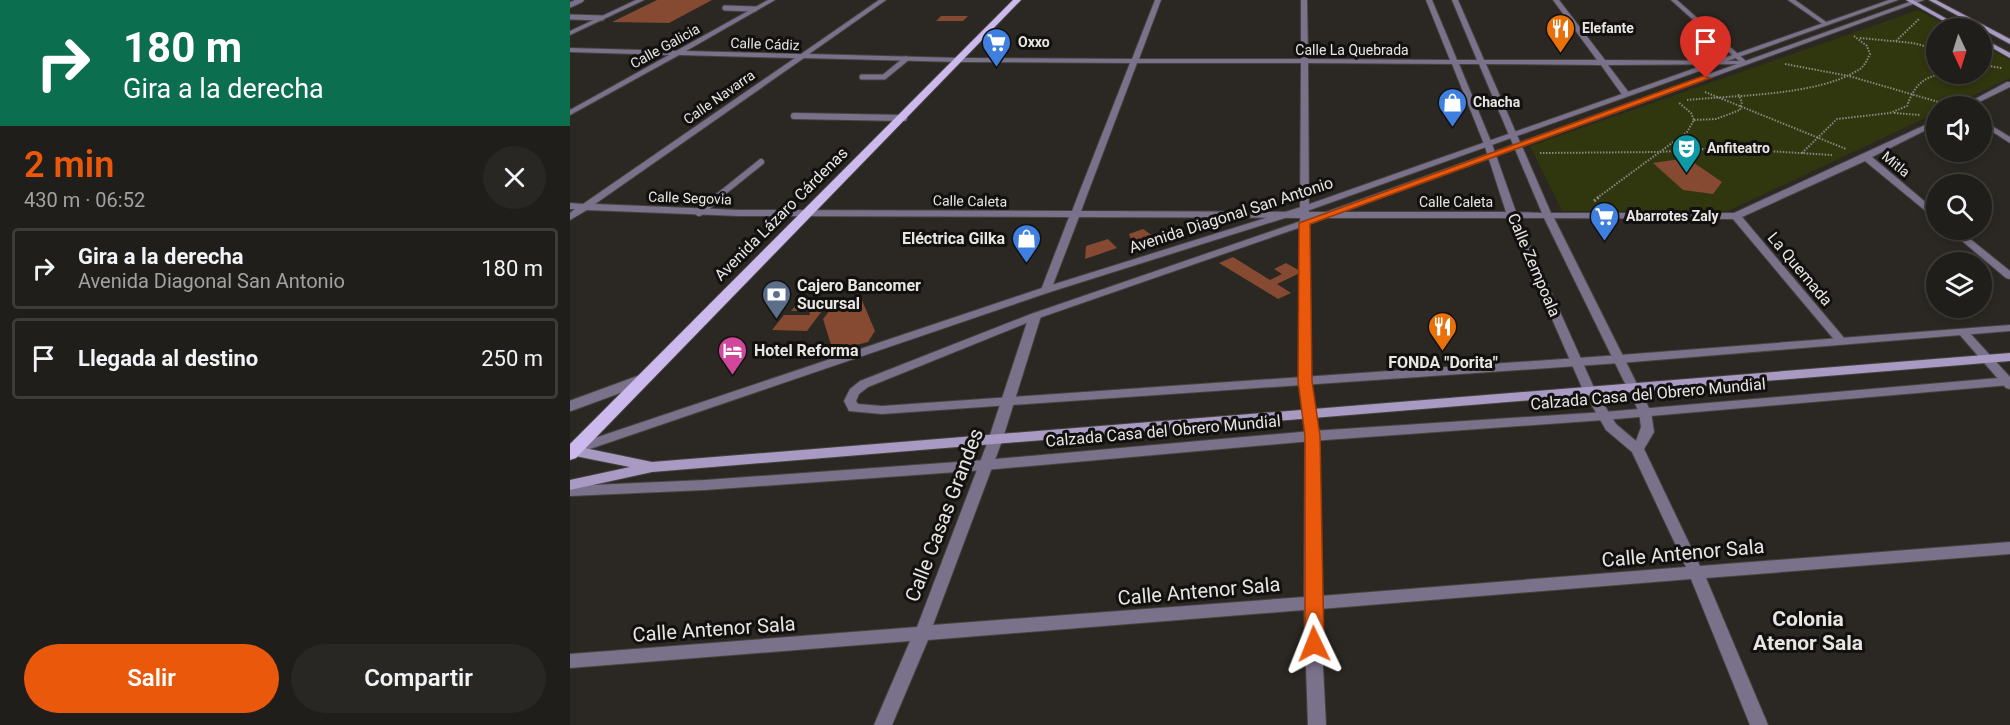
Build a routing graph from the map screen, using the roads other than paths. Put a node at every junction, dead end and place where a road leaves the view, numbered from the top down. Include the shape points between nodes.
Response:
1 (582, 0) edge
2 (641, 0) edge
3 (772, 0) edge
4 (883, 0) edge
5 (1017, 0) edge
6 (1158, 0) edge
7 (1304, 0) edge
8 (1429, 0) edge
9 (1455, 0) edge
10 (1556, 0) edge
11 (1674, 0) edge
12 (1791, 0) edge
13 (1895, 0) edge
14 (1932, 0) edge
15 (1914, 1) edge
16 (570, 5) edge
17 (725, 8) dead end
18 (755, 9) junction
19 (570, 17) edge
20 (602, 18) junction
21 (1942, 18) edge
22 (1826, 24) junction
23 (570, 33) edge
24 (2010, 42) edge
25 (1992, 46) edge
26 (570, 50) edge
27 (677, 53) junction
28 (1736, 56) junction
29 (2010, 56) edge
30 (801, 57) junction
31 (906, 59) junction
32 (959, 60) junction
33 (1136, 61) junction
34 (1304, 62) junction
35 (1455, 62) junction
36 (1483, 62) junction
37 (1604, 63) junction
38 (1714, 63) junction
39 (1744, 63) junction
40 (862, 77) dead end
41 (2010, 84) edge
42 (1626, 94) junction
43 (1986, 96) edge
44 (570, 113) edge
45 (794, 116) dead end
46 (904, 118) junction
47 (1926, 127) edge
48 (1992, 129) edge
49 (1514, 134) junction
50 (2010, 141) edge
51 (1488, 144) junction
52 (1520, 149) junction
53 (1491, 155) junction
54 (1866, 157) junction
55 (761, 162) dead end
56 (570, 206) edge
57 (585, 207) junction
58 (1926, 207) edge
59 (699, 212) junction
60 (809, 213) junction
61 (1073, 216) junction
62 (1280, 216) junction
63 (1304, 216) junction
64 (1322, 216) junction
65 (1512, 216) junction
66 (1548, 216) junction
67 (1736, 216) junction
68 (570, 217) edge
69 (1966, 240) edge
70 (2010, 276) edge
71 (1046, 290) junction
72 (1035, 316) junction
73 (2010, 328) edge
74 (1963, 332) junction
75 (1841, 341) junction
76 (2010, 357) edge
77 (1620, 359) junction
78 (1987, 359) junction
79 (1576, 362) junction
80 (645, 379) junction
81 (1305, 381) junction
82 (2009, 383) edge
83 (1633, 387) junction
84 (1589, 390) junction
85 (1007, 402) junction
86 (570, 406) edge
87 (1645, 412) junction
88 (1309, 413) junction
89 (1604, 416) junction
90 (1312, 436) junction
91 (995, 441) junction
92 (1637, 448) junction
93 (571, 451) edge
94 (985, 465) junction
95 (652, 467) junction
96 (570, 485) edge
97 (570, 491) edge
98 (2010, 548) edge
99 (1696, 573) junction
100 (1312, 603) junction
101 (922, 634) junction
102 (570, 662) edge
103 (883, 725) edge
104 (1317, 725) edge
105 (1759, 725) edge

1 - 16 lane
2 - 20 street
3 - 18 street, Calle Galicia
4 - 30 street, Calle Navarra
5 - 32 main road, Avenida Lázaro Cárdenas
6 - 33 street
7 - 34 street
8 - 35 street, Calle Zempoala
9 - 36 street, Calle Zempoala
10 - 37 street
11 - 28 street
12 - 22 street
13 - 22 street, Avenida Diagonal San Antonio
14 - 24 main road
15 - 21 main road
15 - 39 street, Avenida Diagonal San Antonio
17 - 18 lane
18 - 27 street, Calle Galicia
19 - 20 lane
20 - 23 street
22 - 28 street, Avenida Diagonal San Antonio
25 - 29 main road
26 - 27 street, Calle Cádiz
27 - 30 street, Calle Cádiz
27 - 44 street, Calle Galicia
28 - 38 street, Avenida Diagonal San Antonio
28 - 39 street
30 - 31 street, Calle Cádiz
30 - 57 street, Calle Navarra
31 - 32 street, Calle Cádiz
31 - 40 lane via 884,77
32 - 33 street, Calle La Quebrada
32 - 46 main road, Avenida Lázaro Cárdenas
33 - 34 street, Calle La Quebrada
33 - 61 street
34 - 35 street, Calle La Quebrada
34 - 63 street
35 - 36 street, Calle La Quebrada
35 - 51 street, Calle Zempoala
36 - 37 street, Calle La Quebrada
36 - 49 street, Calle Zempoala
37 - 38 street, Calle La Quebrada
37 - 42 street
38 - 39 street, Calle La Quebrada
38 - 42 street, Avenida Diagonal San Antonio
39 - 52 street, Avenida Diagonal San Antonio
41 - 43 street
42 - 49 street, Avenida Diagonal San Antonio
45 - 46 lane
46 - 60 main road, Avenida Lázaro Cárdenas
47 - 54 street, Calle Caleta
48 - 50 street
49 - 51 street, Avenida Diagonal San Antonio
49 - 52 street, Calle Zempoala
51 - 53 street, Calle Zempoala
51 - 63 street, Avenida Diagonal San Antonio
52 - 53 street, Avenida Diagonal San Antonio
52 - 66 street, Calle Zempoala
53 - 64 street, Avenida Diagonal San Antonio
53 - 65 street, Calle Zempoala
54 - 58 street, Mitla
54 - 67 street, Calle Caleta
55 - 59 lane
56 - 57 street, Calle Segovia
57 - 59 street, Calle Segovia
57 - 68 street, Calle Navarra
59 - 60 street, Calle Segovia
60 - 61 street, Calle Caleta
60 - 80 main road, Avenida Lázaro Cárdenas
61 - 62 street, Calle Caleta
61 - 71 street
62 - 63 street, Avenida Diagonal San Antonio
62 - 71 street, Avenida Diagonal San Antonio
63 - 64 street, Calle Caleta
63 - 72 street, Avenida Diagonal San Antonio
63 - 81 street
64 - 65 street, Calle Caleta
65 - 66 street, Calle Caleta
65 - 79 street, Calle Zempoala
66 - 67 street, Calle Caleta
66 - 77 street, Calle Zempoala
67 - 75 street, La Quemada
69 - 70 street
71 - 93 street, Avenida Diagonal San Antonio
72 - 85 street, Calle Casas Grandes
72 - 85 street, Avenida Diagonal San Antonio via 864,384 850,401 854,408 882,410
73 - 74 street
74 - 75 street
74 - 78 street
75 - 77 street
76 - 78 main road, Calzada Casa del Obrero Mundial
77 - 79 street
77 - 83 street, Calle Zempoala
78 - 82 street
78 - 83 main road, Calzada Casa del Obrero Mundial
79 - 81 street
79 - 84 street, Calle Zempoala
80 - 86 lane
80 - 93 main road, Avenida Lázaro Cárdenas
81 - 85 street
81 - 88 street
82 - 87 street, Calzada Casa del Obrero Mundial
83 - 84 main road, Calzada Casa del Obrero Mundial
83 - 87 street, Calle Zempoala
84 - 88 main road, Calzada Casa del Obrero Mundial
84 - 89 street, Calle Zempoala
85 - 91 street, Calle Casas Grandes
87 - 89 street, Calzada Casa del Obrero Mundial
87 - 92 street, Calle Zempoala via 1649,426 1646,438
88 - 90 street
88 - 91 main road, Calzada Casa del Obrero Mundial
89 - 90 street, Calzada Casa del Obrero Mundial
89 - 92 street, Calle Zempoala via 1611,427
90 - 94 street, Calzada Casa del Obrero Mundial
90 - 100 street
91 - 94 street, Calle Casas Grandes
91 - 95 main road, Calzada Casa del Obrero Mundial
92 - 99 street, Calle Zempoala
93 - 95 main road, Calzada Casa del Obrero Mundial
94 - 97 street, Calzada Casa del Obrero Mundial
94 - 101 street, Calle Casas Grandes
95 - 96 main road, Calzada Casa del Obrero Mundial
98 - 99 street, Calle Antenor Sala
99 - 100 street, Calle Antenor Sala
99 - 105 street, Calle Zempoala
100 - 101 street, Calle Antenor Sala
100 - 104 street
101 - 102 street, Calle Antenor Sala
101 - 103 street, Calle Casas Grandes

